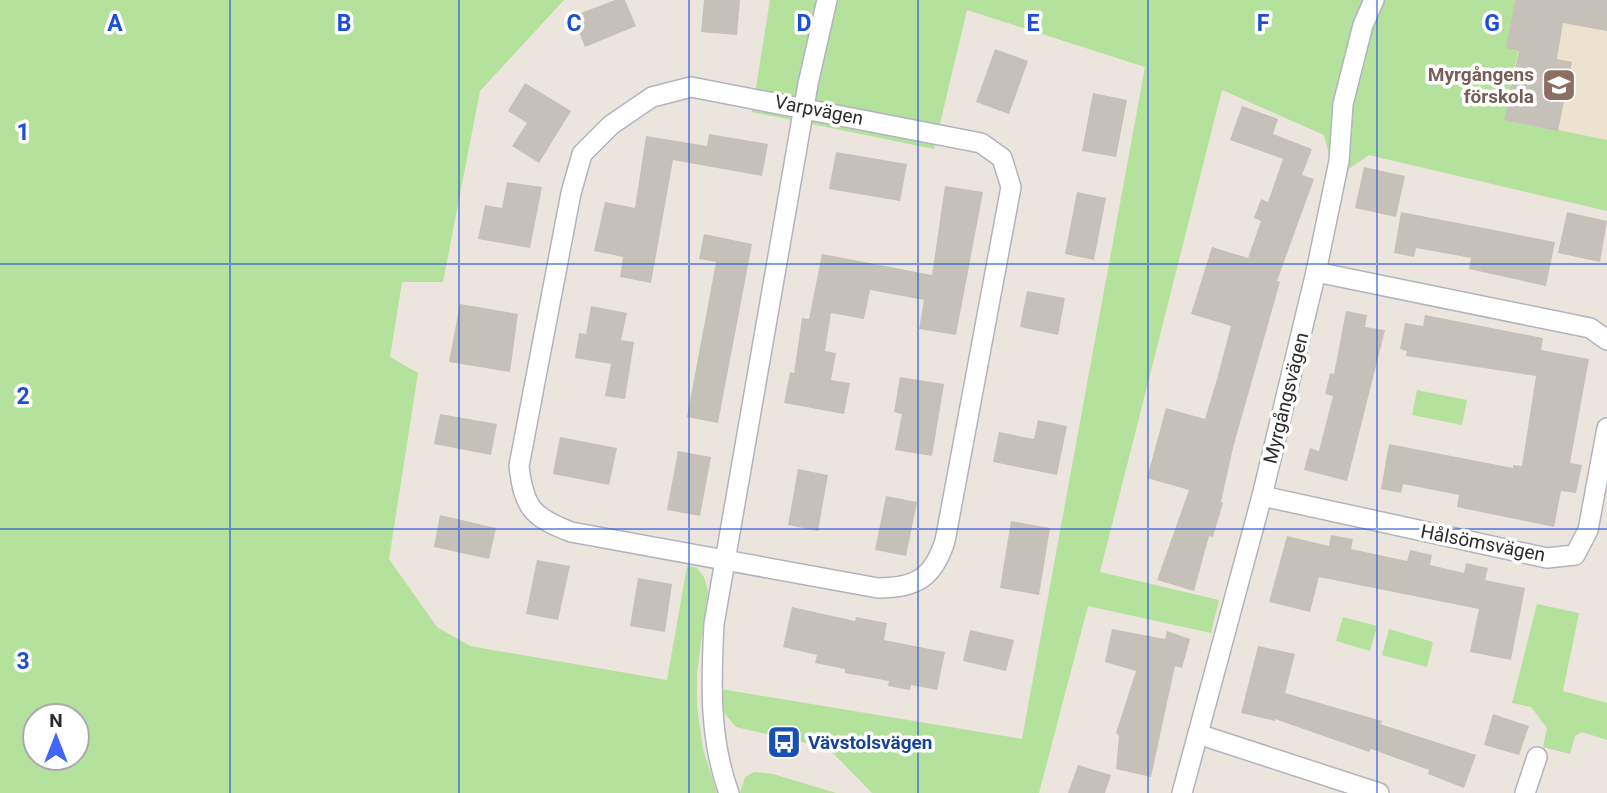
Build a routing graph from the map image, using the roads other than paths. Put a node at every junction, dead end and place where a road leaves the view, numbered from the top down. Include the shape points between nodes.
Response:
1 (827, 0) edge
2 (1374, 0) edge
3 (805, 107) junction
4 (1316, 272) junction
5 (1607, 340) edge
6 (1607, 428) edge
7 (1262, 496) junction
8 (725, 558) junction
9 (1198, 734) junction
10 (1537, 757) dead end
11 (729, 793) edge
12 (1182, 793) edge
13 (1379, 793) edge
14 (1525, 793) edge

1 - 3 street
2 - 4 street, Myrgångsvägen via 1343,104 1339,161
3 - 8 street
3 - 8 street, Varpvägen via 691,87 652,97 611,125 582,154 519,466 523,495 542,521 571,532
3 - 8 street, Varpvägen via 981,143 1002,158 1012,187 939,561 911,584 878,588
4 - 5 street via 1590,328
4 - 7 street, Myrgångsvägen
6 - 7 street, Hålsömsvägen via 1588,530 1575,555 1547,558
7 - 9 street, Myrgångsvägen
8 - 11 street via 711,681 714,727
9 - 12 street, Myrgångsvägen
9 - 13 street
10 - 14 street

